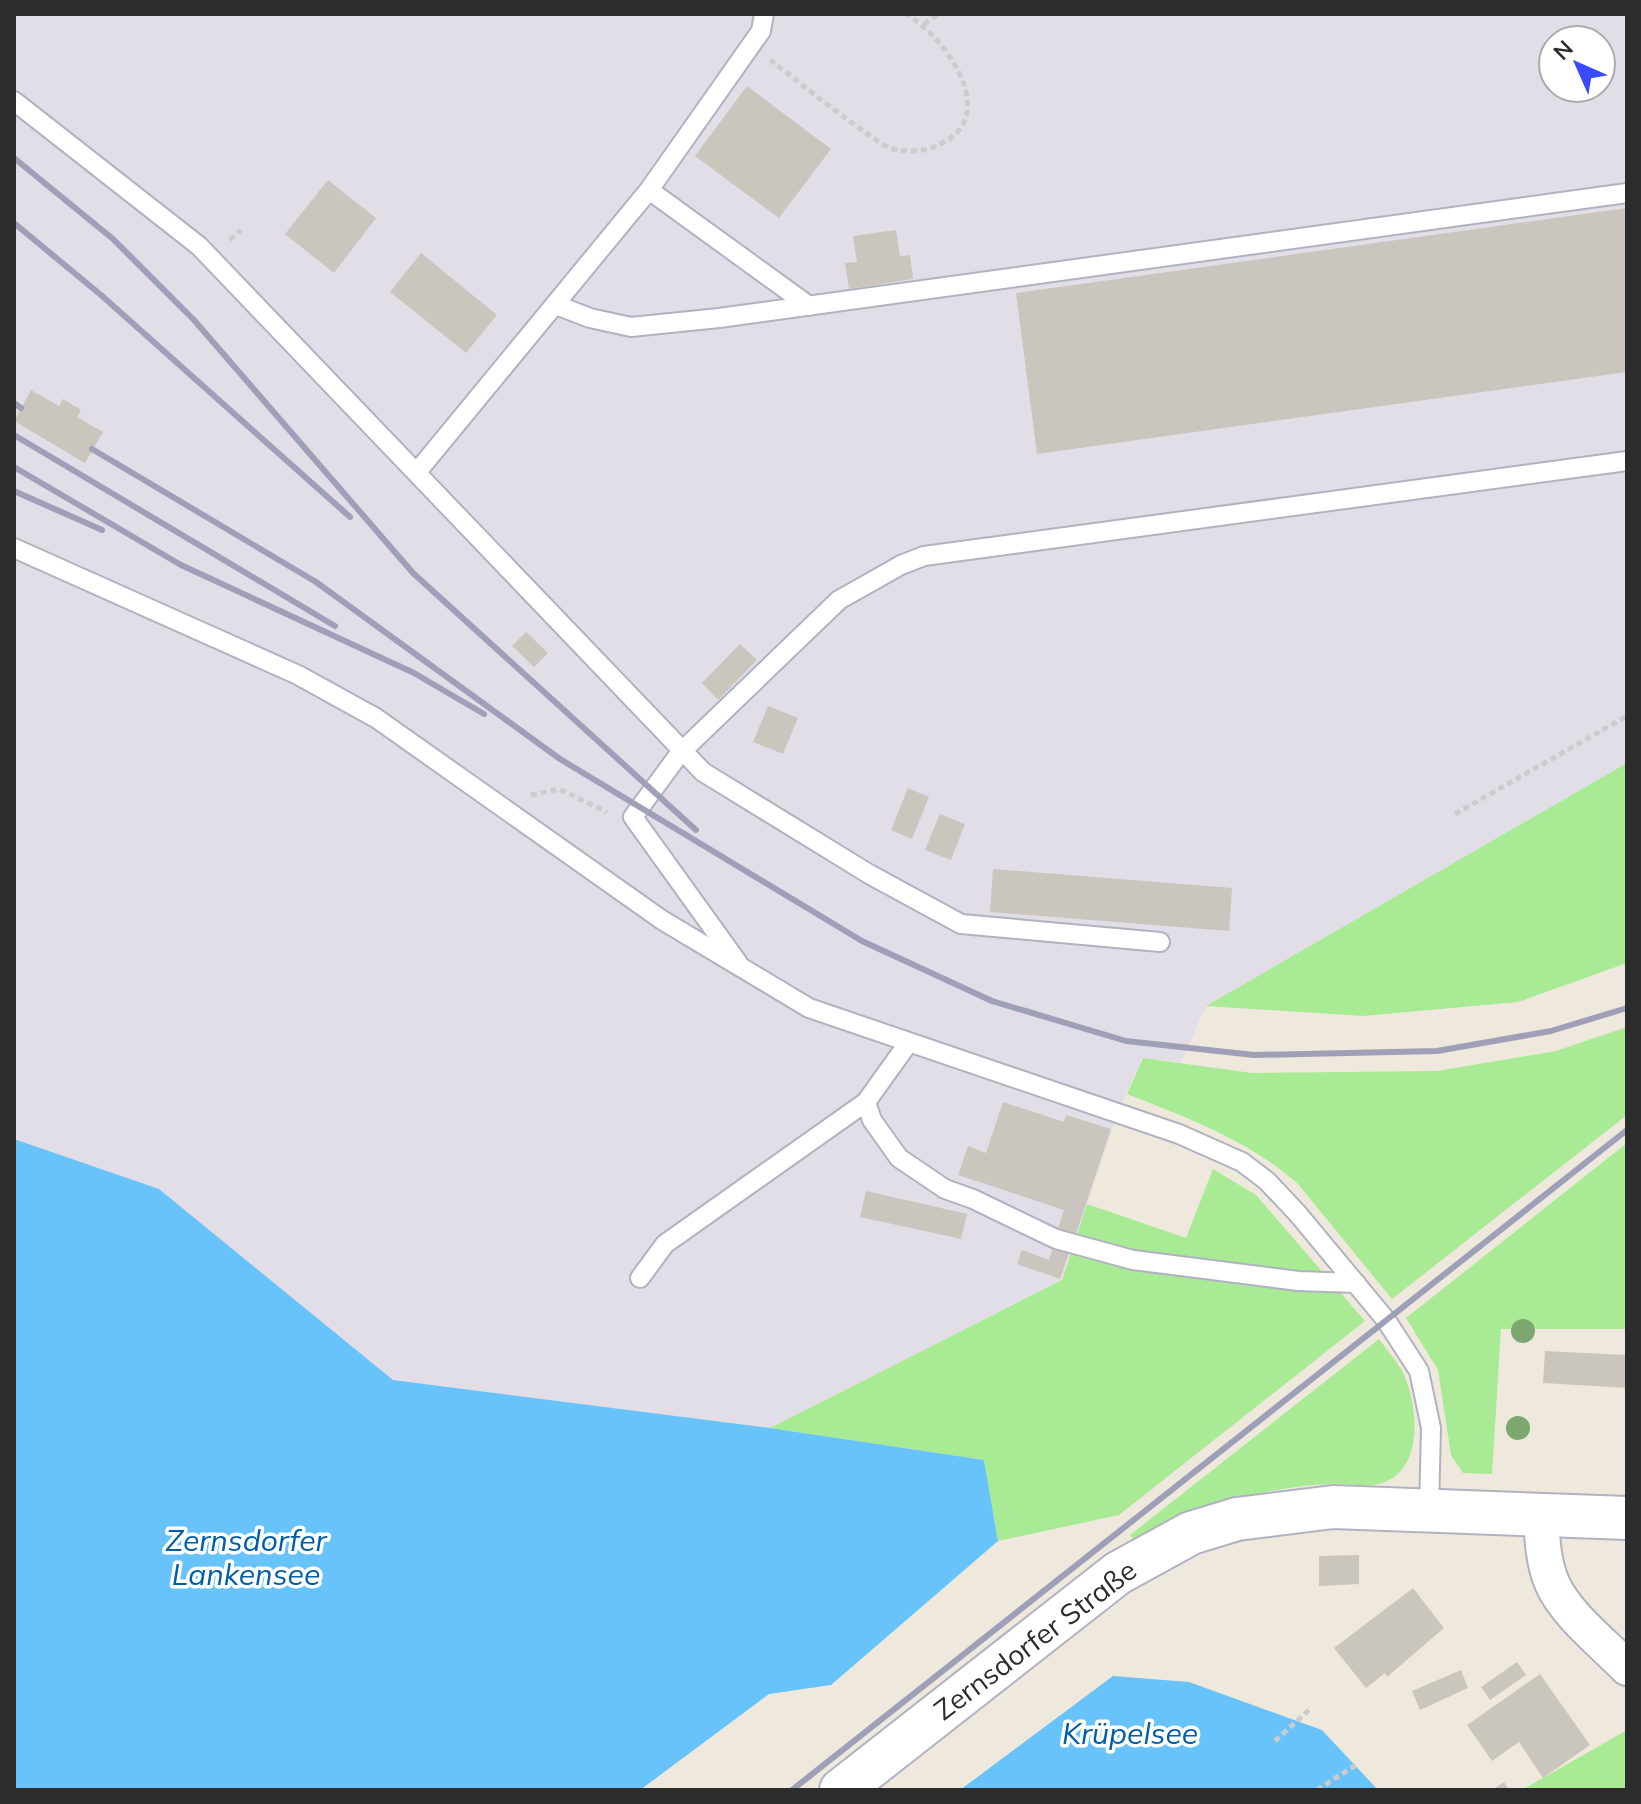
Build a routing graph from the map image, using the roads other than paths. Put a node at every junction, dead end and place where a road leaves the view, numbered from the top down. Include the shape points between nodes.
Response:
1 (764, 14) edge
2 (14, 101) edge
3 (649, 190) junction
4 (1627, 193) edge
5 (556, 305) junction
6 (809, 306) junction
7 (1627, 461) edge
8 (417, 472) junction
9 (14, 548) edge
10 (680, 753) junction
11 (1160, 942) dead end
12 (747, 974) junction
13 (909, 1042) junction
14 (866, 1102) junction
15 (640, 1278) dead end
16 (1356, 1283) junction
17 (1429, 1511) junction
18 (1541, 1515) junction
19 (1627, 1518) edge
20 (1627, 1668) edge
21 (841, 1790) edge

1 - 3 lane via 761,31
2 - 8 lane via 199,246
3 - 5 lane
3 - 6 lane
4 - 6 lane
5 - 6 lane via 631,327
5 - 8 lane
7 - 10 lane via 924,556 839,600
8 - 10 lane
9 - 12 lane via 298,675 376,718
10 - 11 lane via 779,819 961,924
10 - 12 lane via 633,817
12 - 13 lane via 809,1008
13 - 14 lane
13 - 16 lane via 1179,1134 1242,1162 1288,1203
14 - 15 lane via 665,1244
14 - 16 lane via 899,1158 945,1189 1056,1239 1133,1260
16 - 17 lane via 1419,1371 1431,1428
17 - 18 street, Zernsdorfer Straße
17 - 21 street, Zernsdorfer Straße via 1333,1507 1237,1519 1191,1533 1118,1573
18 - 19 street, Zernsdorfer Straße
18 - 20 street via 1552,1584

